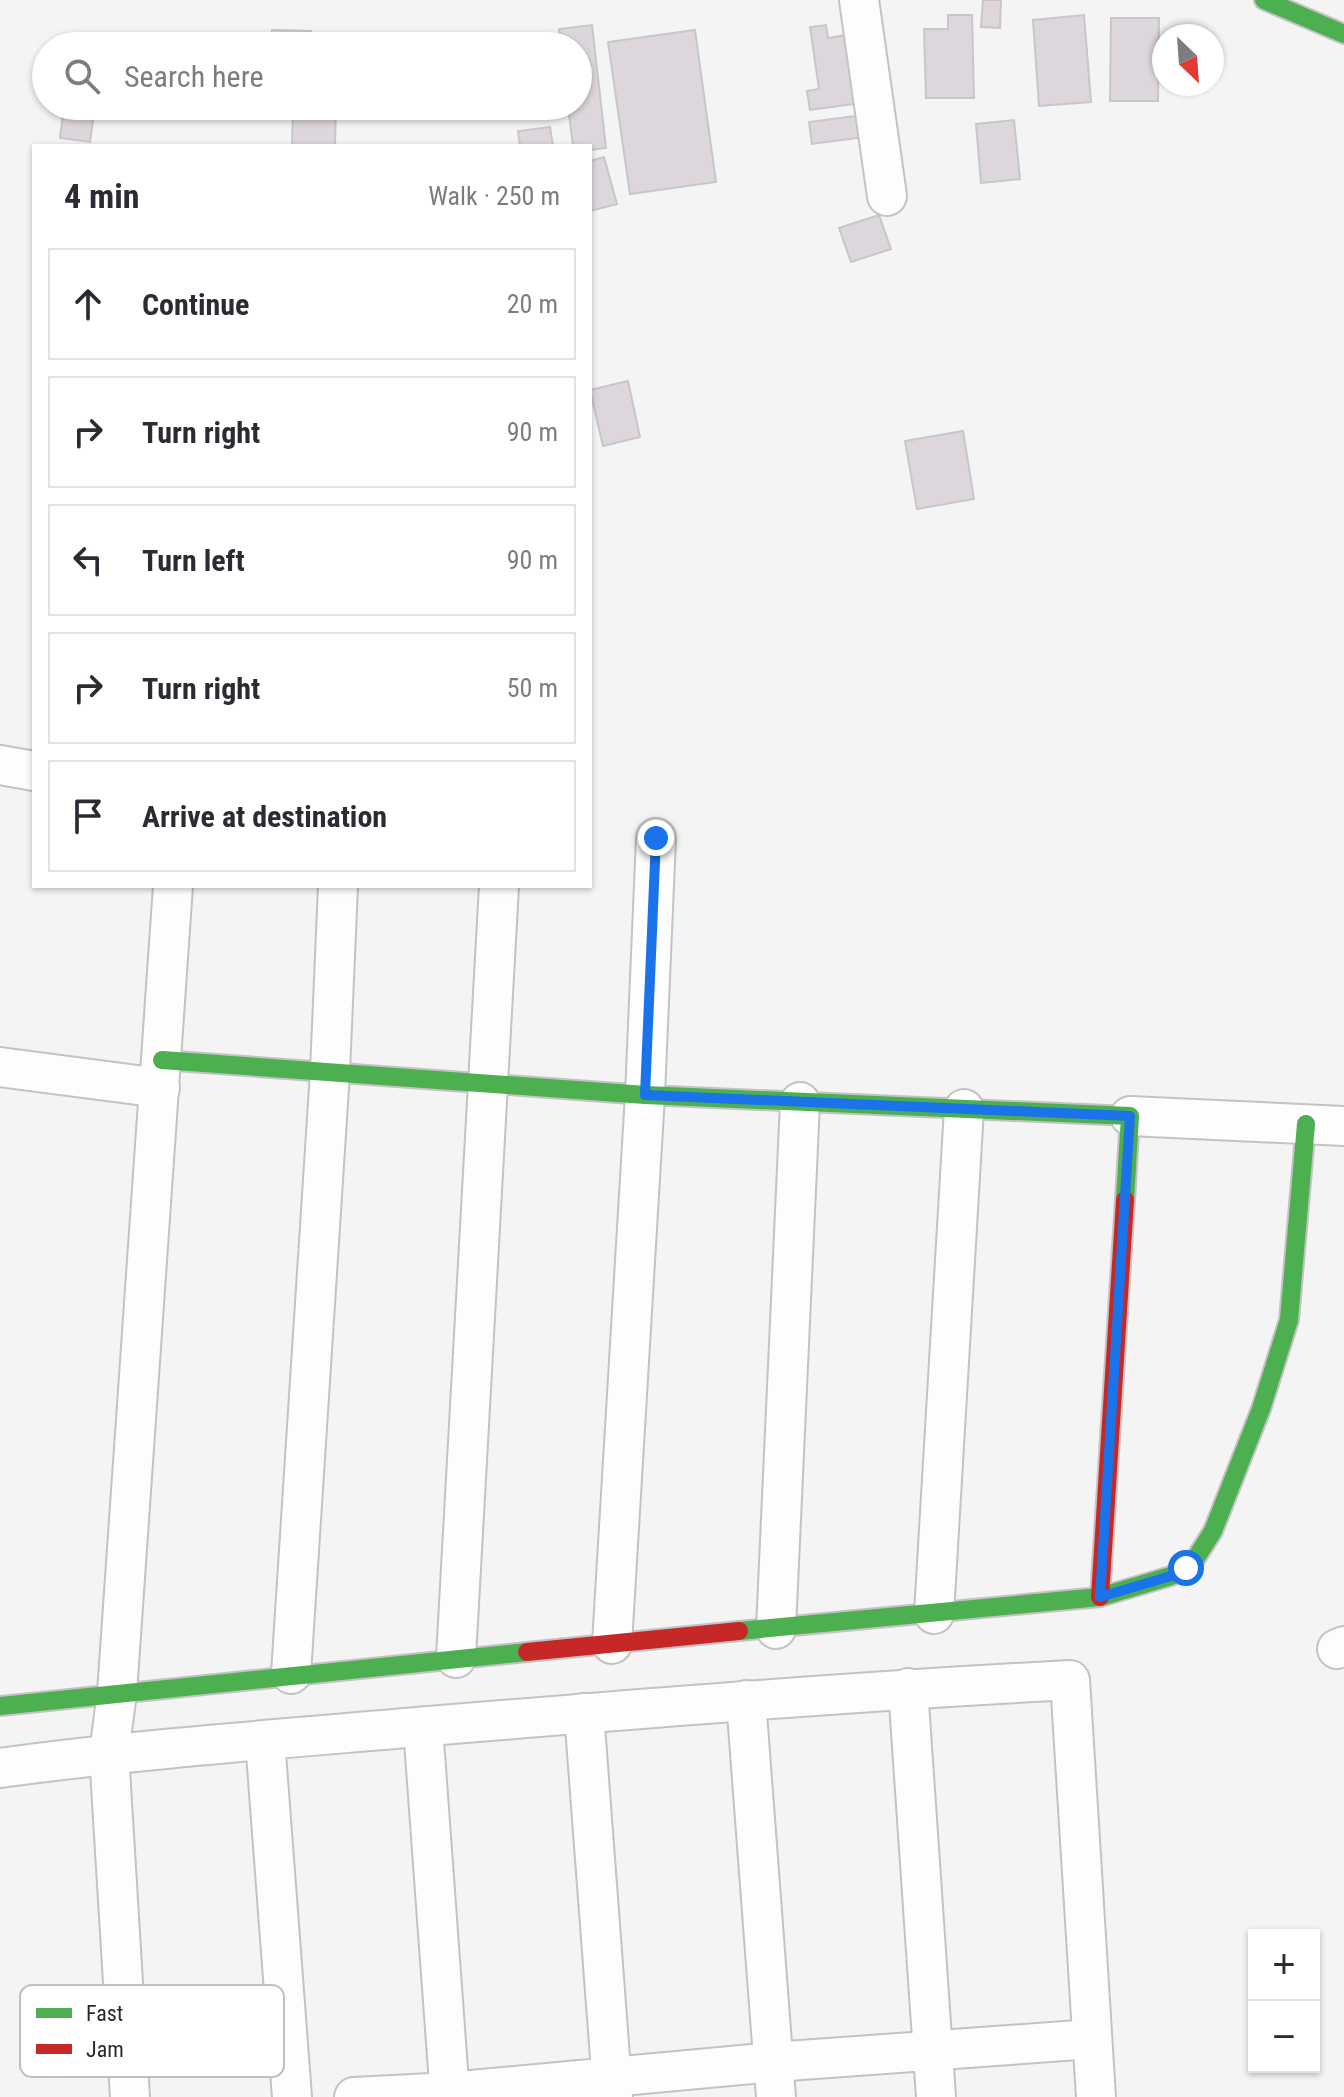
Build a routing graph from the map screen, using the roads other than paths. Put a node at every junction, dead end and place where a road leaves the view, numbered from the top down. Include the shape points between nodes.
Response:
1 (859, 0) edge
2 (1264, 0) edge
3 (1344, 34) edge
4 (887, 196) dead end
5 (0, 765) edge
6 (32, 771) edge
7 (656, 838) dead end
8 (173, 888) edge
9 (338, 888) edge
10 (499, 888) edge
11 (0, 1067) edge
12 (330, 1072) junction
13 (161, 1074) junction
14 (489, 1083) junction
15 (645, 1095) junction
16 (800, 1102) junction
17 (964, 1109) junction
18 (1130, 1116) junction
19 (1306, 1124) junction
20 (1344, 1126) edge
21 (1100, 1597) junction
22 (934, 1614) junction
23 (776, 1629) junction
24 (612, 1644) junction
25 (456, 1658) junction
26 (291, 1674) junction
27 (908, 1688) junction
28 (117, 1693) junction
29 (746, 1700) junction
30 (0, 1706) edge
31 (584, 1713) junction
32 (423, 1727) junction
33 (265, 1740) junction
34 (109, 1753) junction
35 (0, 1768) edge
36 (123, 1985) edge
37 (284, 1985) edge
38 (284, 1991) edge
39 (1092, 2039) junction
40 (933, 2052) junction
41 (129, 2077) edge
42 (775, 2080) edge
43 (613, 2087) edge
44 (450, 2094) edge
45 (130, 2097) edge
46 (292, 2097) edge
47 (354, 2097) edge
48 (936, 2097) edge
49 (1096, 2097) edge

1 - 4 street
2 - 3 street
5 - 6 street
7 - 15 street
8 - 13 street
9 - 12 street
10 - 14 street
11 - 13 street
12 - 13 street
12 - 14 street
12 - 26 street
13 - 28 street
14 - 15 street
14 - 25 street
15 - 16 street
15 - 24 street
16 - 17 street
16 - 23 street
17 - 18 street
17 - 22 street
18 - 19 street
18 - 21 street
19 - 20 street
19 - 21 street via 1289,1320 1213,1531 1186,1568
21 - 22 street
22 - 23 street
23 - 24 street
24 - 25 street
25 - 26 street
26 - 28 street
27 - 29 street
27 - 39 street via 1070,1680
27 - 40 street
28 - 30 street
28 - 34 street
29 - 31 street
29 - 42 street
31 - 32 street
31 - 43 street
32 - 33 street
32 - 44 street
33 - 34 street
33 - 37 street
34 - 35 street
34 - 36 street
38 - 46 street
39 - 40 street
39 - 49 street
40 - 42 street
40 - 48 street
41 - 45 street
42 - 43 street
43 - 44 street
44 - 47 street

